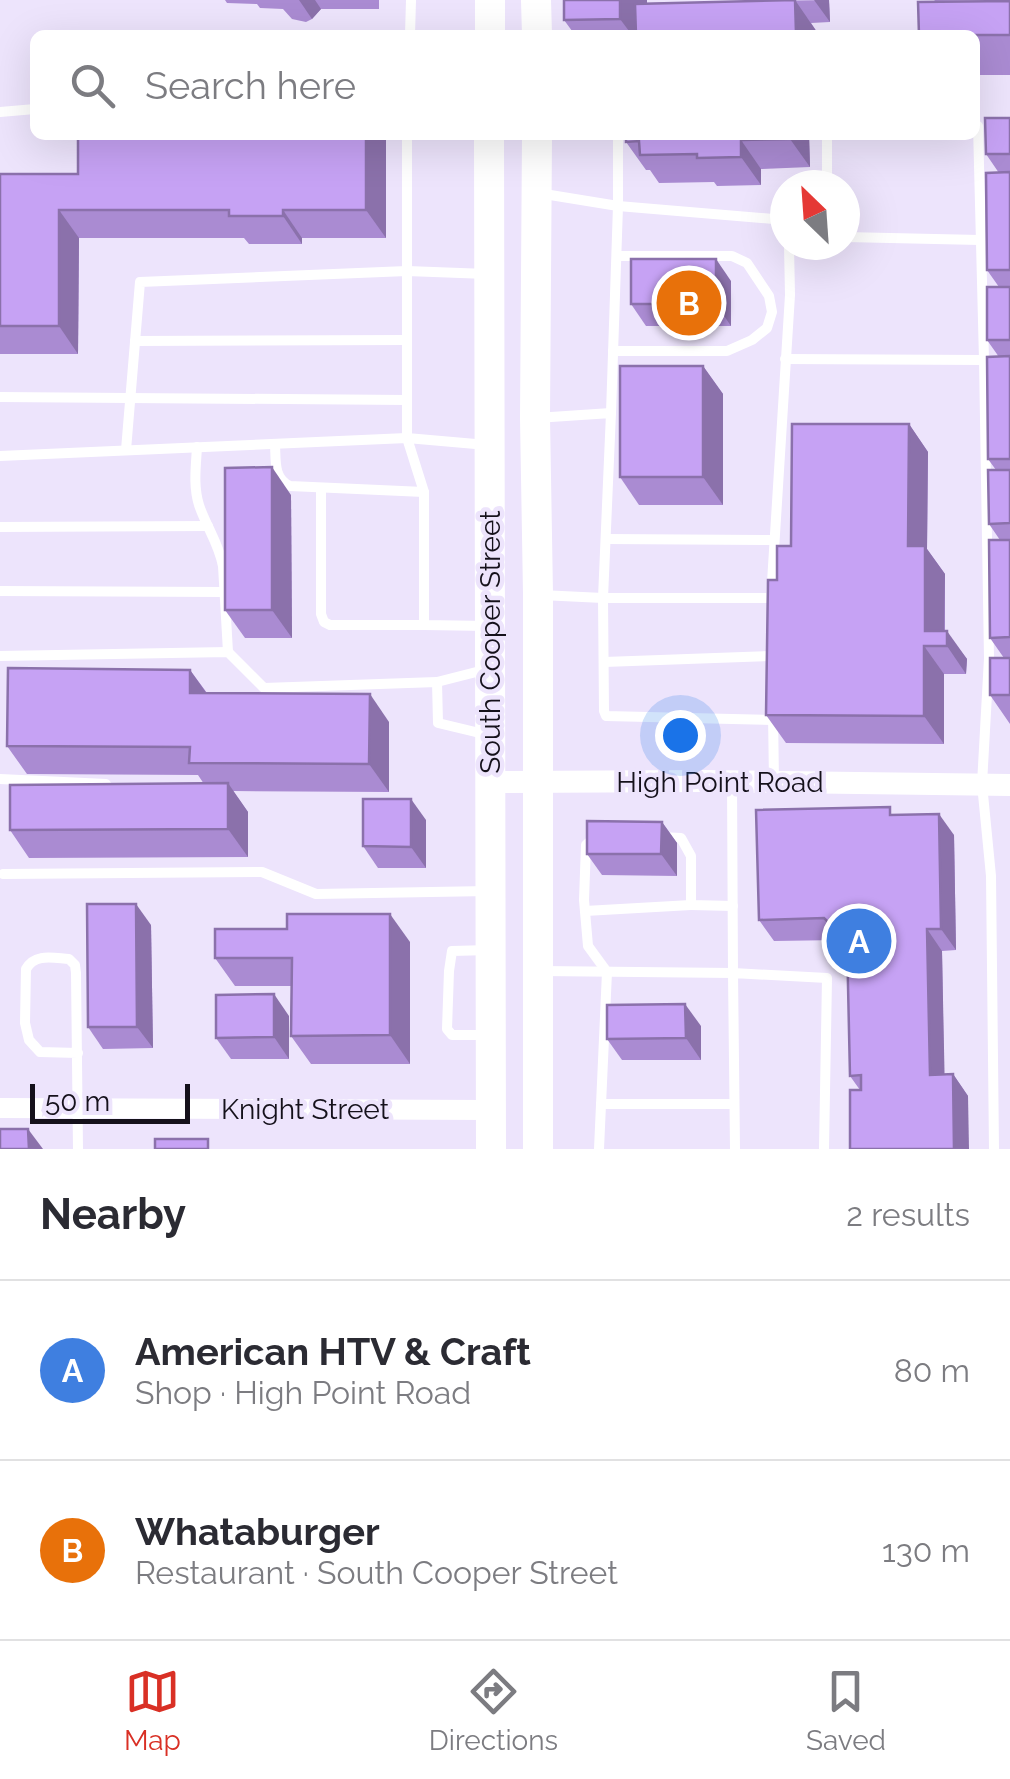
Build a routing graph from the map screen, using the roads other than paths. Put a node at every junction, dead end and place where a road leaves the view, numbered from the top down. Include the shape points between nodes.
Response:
1 (412, 0) edge
2 (536, 0) edge
3 (410, 30) edge
4 (536, 30) edge
5 (30, 109) edge
6 (0, 112) edge
7 (407, 140) edge
8 (488, 140) edge
9 (516, 140) edge
10 (537, 140) edge
11 (618, 140) edge
12 (827, 140) edge
13 (978, 140) edge
14 (826, 170) edge
15 (537, 193) junction
16 (618, 206) junction
17 (770, 219) edge
18 (860, 237) edge
19 (980, 240) junction
20 (616, 256) junction
21 (790, 260) edge
22 (407, 271) junction
23 (488, 274) junction
24 (407, 340) junction
25 (135, 341) junction
26 (613, 350) junction
27 (785, 360) junction
28 (984, 360) junction
29 (0, 397) edge
30 (130, 398) junction
31 (406, 400) junction
32 (611, 413) junction
33 (535, 418) junction
34 (406, 438) junction
35 (275, 444) junction
36 (489, 446) junction
37 (197, 447) junction
38 (126, 450) junction
39 (0, 458) edge
40 (321, 488) junction
41 (424, 492) junction
42 (208, 526) junction
43 (0, 527) edge
44 (606, 539) junction
45 (774, 540) junction
46 (0, 590) edge
47 (224, 592) junction
48 (538, 594) junction
49 (604, 598) junction
50 (771, 598) junction
51 (772, 618) edge
52 (424, 625) junction
53 (490, 626) junction
54 (772, 637) edge
55 (228, 652) junction
56 (0, 656) edge
57 (772, 656) junction
58 (604, 662) junction
59 (489, 668) junction
60 (772, 672) edge
61 (438, 682) junction
62 (773, 704) edge
63 (773, 720) junction
64 (490, 736) junction
65 (0, 779) edge
66 (732, 781) junction
67 (490, 782) junction
68 (774, 782) junction
69 (538, 783) junction
70 (106, 784) edge
71 (982, 784) junction
72 (1010, 785) edge
73 (616, 834) edge
74 (648, 836) edge
75 (3, 874) dead end
76 (490, 892) junction
77 (690, 905) junction
78 (733, 906) junction
79 (585, 910) junction
80 (490, 950) junction
81 (539, 972) junction
82 (607, 972) junction
83 (734, 973) junction
84 (490, 1036) junction
85 (78, 1053) junction
86 (601, 1104) junction
87 (733, 1104) junction
88 (0, 1108) edge
89 (78, 1109) junction
90 (490, 1110) junction
91 (78, 1149) edge
92 (491, 1149) edge
93 (538, 1149) edge
94 (599, 1149) edge
95 (735, 1149) edge
96 (824, 1149) edge
97 (994, 1149) edge

1 - 3 lane
2 - 4 main road
5 - 6 lane
7 - 22 lane
8 - 23 main road, South Cooper Street
9 - 15 main road via 518,173
10 - 15 main road, South Cooper Street
11 - 16 lane
12 - 14 lane
13 - 19 lane
15 - 16 lane
15 - 33 main road, South Cooper Street
16 - 17 lane
16 - 20 lane
18 - 19 lane
19 - 28 lane
20 - 26 lane
20 - 26 lane via 732,256 747,262 762,282 772,312 767,328 727,351
21 - 27 lane
22 - 23 lane
22 - 24 lane
22 - 25 lane via 140,282
23 - 33 main road via 504,282 517,305 524,405
23 - 36 main road, South Cooper Street
24 - 25 lane
24 - 31 lane
25 - 30 lane
26 - 32 lane
27 - 28 lane
27 - 45 lane
28 - 71 lane via 990,658
29 - 30 lane
30 - 31 lane
30 - 38 lane
31 - 34 lane
32 - 33 lane
32 - 44 lane
33 - 48 main road, South Cooper Street
34 - 35 lane
34 - 36 lane
34 - 41 lane
35 - 37 lane
35 - 40 lane via 282,483
36 - 53 main road, South Cooper Street
37 - 38 lane
37 - 42 lane via 195,479
38 - 39 lane
40 - 41 lane
40 - 52 lane via 324,622
41 - 52 lane
42 - 43 lane
42 - 47 lane via 220,554
44 - 45 lane
44 - 49 lane
45 - 50 lane
46 - 47 lane
47 - 55 lane
48 - 49 lane
48 - 69 main road, South Cooper Street
49 - 50 lane
49 - 58 lane
50 - 51 lane
52 - 53 lane
53 - 59 main road, South Cooper Street
54 - 57 lane
55 - 56 lane
55 - 61 lane via 264,688
57 - 58 lane
57 - 60 lane
58 - 63 lane via 606,716
59 - 61 lane
59 - 64 main road, South Cooper Street
61 - 64 lane via 438,722
62 - 63 lane
63 - 68 lane
64 - 67 main road, South Cooper Street
65 - 70 lane
66 - 68 street, High Point Road
66 - 69 street, High Point Road
66 - 78 lane
67 - 69 street, High Point Road
67 - 76 main road, South Cooper Street
68 - 71 street, High Point Road
69 - 81 main road, South Cooper Street
71 - 72 street, High Point Road
71 - 97 lane via 992,876
73 - 79 lane via 599,833 586,845
74 - 77 lane via 681,838 691,856
75 - 76 lane via 262,872 316,894
76 - 80 main road, South Cooper Street
77 - 78 lane
77 - 79 lane
78 - 83 lane
79 - 82 lane via 588,946
80 - 84 main road, South Cooper Street
80 - 84 lane via 452,951 447,1029
81 - 82 lane
81 - 93 main road, South Cooper Street
82 - 83 lane
82 - 86 lane
83 - 87 lane
83 - 96 lane via 828,978
84 - 90 main road, South Cooper Street
85 - 85 lane via 75,964 37,958 26,968 29,1040 40,1052
85 - 89 lane
86 - 87 lane
86 - 94 lane
87 - 95 lane
88 - 89 street, Knight Street
89 - 90 street, Knight Street
89 - 91 lane
90 - 92 main road, South Cooper Street

